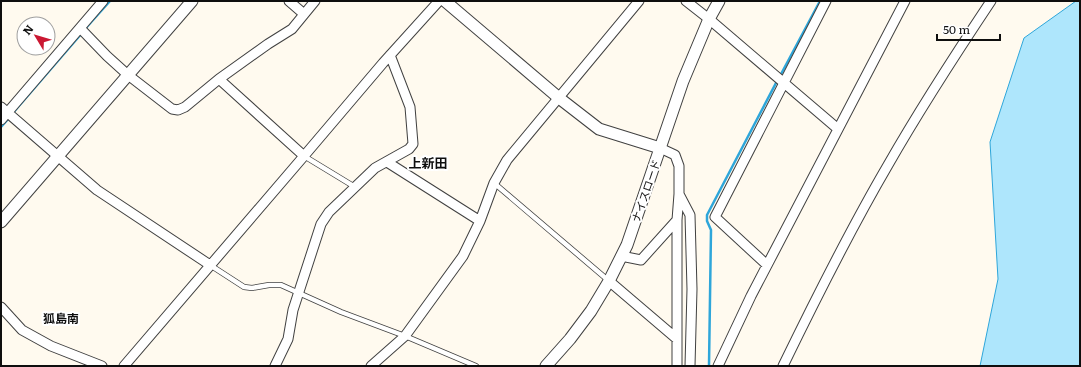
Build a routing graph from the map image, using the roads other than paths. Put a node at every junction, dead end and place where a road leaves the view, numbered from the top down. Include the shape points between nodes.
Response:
1 (103, 1) edge
2 (192, 1) edge
3 (289, 1) edge
4 (316, 1) edge
5 (439, 1) edge
6 (445, 1) edge
7 (639, 1) edge
8 (686, 1) edge
9 (719, 1) edge
10 (826, 1) edge
11 (905, 1) edge
12 (991, 1) edge
13 (304, 14) junction
14 (709, 19) junction
15 (82, 30) junction
16 (390, 55) junction
17 (128, 75) junction
18 (219, 79) junction
19 (784, 84) junction
20 (558, 98) junction
21 (6, 114) edge
22 (838, 129) junction
23 (660, 148) junction
24 (304, 156) junction
25 (58, 157) junction
26 (387, 162) junction
27 (494, 183) junction
28 (355, 187) junction
29 (679, 194) junction
30 (677, 220) junction
31 (480, 221) junction
32 (1, 222) edge
33 (622, 256) junction
34 (210, 265) junction
35 (767, 265) junction
36 (609, 281) junction
37 (298, 293) junction
38 (1, 307) edge
39 (405, 336) junction
40 (677, 338) junction
41 (102, 366) edge
42 (124, 366) edge
43 (275, 366) edge
44 (371, 366) edge
45 (476, 366) edge
46 (546, 366) edge
47 (676, 366) edge
48 (690, 366) edge
49 (718, 366) edge
50 (783, 366) edge

1 - 15 street
2 - 17 street
3 - 13 street
4 - 13 street
5 - 16 street
6 - 20 street
7 - 20 street
8 - 14 street
9 - 14 street, ナイスロード
10 - 19 street
11 - 22 street
12 - 50 street via 945,70 888,166 818,295
13 - 18 street via 292,29
14 - 19 street
14 - 23 street, ナイスロード via 683,81
15 - 17 street
15 - 21 street
16 - 24 street
16 - 26 street via 410,107 413,144
17 - 18 street via 172,109 178,110
17 - 25 street
18 - 24 street
19 - 22 street
19 - 35 street via 715,217
20 - 23 street via 599,129
20 - 27 street via 507,160
21 - 25 street
22 - 35 street
23 - 29 street via 675,155 679,166
23 - 33 street, ナイスロード
24 - 28 lane
24 - 34 street
25 - 32 street
25 - 34 street via 101,193
26 - 28 street via 375,168
26 - 31 street
27 - 31 street
27 - 36 lane
28 - 37 street via 329,212 321,224
29 - 30 street
29 - 48 street via 690,215
30 - 33 street via 641,260
30 - 40 street
31 - 39 street via 463,256
33 - 36 street, ナイスロード
34 - 37 lane via 244,287 280,285
34 - 42 street
35 - 49 street
36 - 40 street
36 - 46 street, ナイスロード via 591,311
37 - 39 lane
37 - 43 street via 288,339
38 - 41 street via 22,330 51,346
39 - 44 street
39 - 45 lane
40 - 47 street

